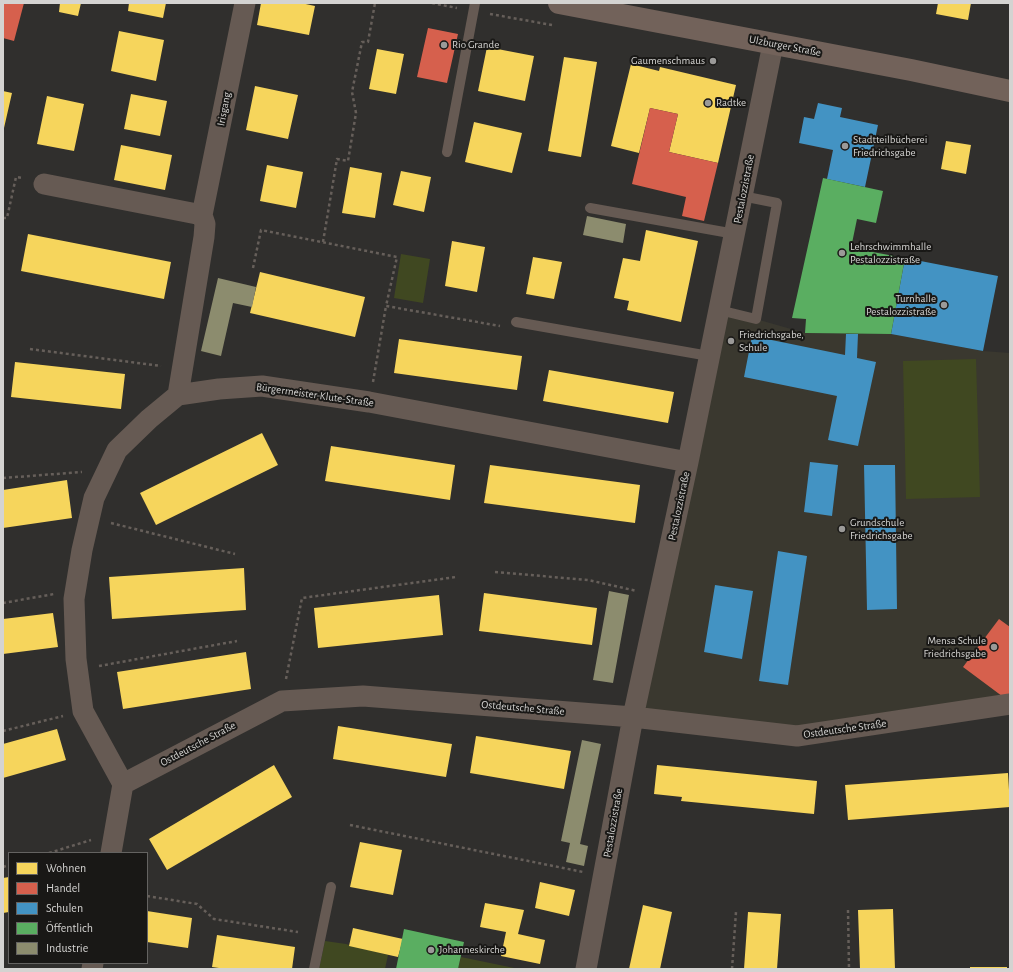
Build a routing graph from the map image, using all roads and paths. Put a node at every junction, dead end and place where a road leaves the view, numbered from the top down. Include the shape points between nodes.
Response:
1 (245, 3) edge
2 (375, 3) edge
3 (475, 3) edge
4 (559, 3) edge
5 (773, 44) junction
6 (1010, 91) edge
7 (447, 152) dead end
8 (44, 184) joint
9 (742, 196) junction
10 (590, 208) dead end
11 (202, 215) junction
12 (3, 218) edge
13 (734, 234) junction
14 (323, 242) junction
15 (253, 268) dead end
16 (386, 306) junction
17 (719, 310) junction
18 (516, 322) joint
19 (30, 348) dead end
20 (709, 356) junction
21 (181, 368) junction
22 (178, 395) junction
23 (369, 402) junction
24 (688, 462) junction
25 (108, 470) junction
26 (3, 478) edge
27 (89, 518) junction
28 (235, 554) dead end
29 (495, 572) dead end
30 (456, 577) dead end
31 (76, 590) junction
32 (659, 596) junction
33 (3, 603) edge
34 (238, 641) dead end
35 (77, 670) junction
36 (282, 701) junction
37 (1010, 704) edge
38 (83, 711) junction
39 (633, 717) junction
40 (3, 731) edge
41 (122, 784) junction
42 (350, 825) dead end
43 (113, 843) edge
44 (55, 852) edge
45 (604, 876) junction
46 (331, 887) dead end
47 (148, 896) edge
48 (848, 910) dead end
49 (736, 912) dead end
50 (298, 932) dead end
51 (314, 969) edge
52 (586, 969) edge
53 (732, 969) edge
54 (849, 969) edge

1 - 11 street, Irisgang
2 - 14 path via 368,42 362,42 352,92 356,112 348,161 337,159
3 - 7 lane
4 - 5 main road, Ulzburger Straße
5 - 6 main road, Ulzburger Straße
5 - 9 street, Pestalozzistraße
8 - 11 street
8 - 12 path via 16,177 7,218
9 - 13 street, Pestalozzistraße
9 - 17 lane via 777,203 756,319
10 - 13 lane
11 - 21 street, Irisgang via 205,224 204,237
13 - 17 street, Pestalozzistraße
14 - 15 path via 261,230
14 - 16 path via 397,257
16 - 18 path via 502,326
16 - 23 path
17 - 20 street, Pestalozzistraße
18 - 20 lane
19 - 21 path
20 - 24 street, Pestalozzistraße
21 - 22 street, Irisgang
22 - 23 street, Bürgermeister-Klute-Straße via 262,386
22 - 25 street via 118,450
23 - 24 street, Bürgermeister-Klute-Straße
24 - 32 street, Pestalozzistraße
25 - 26 path
25 - 27 street via 94,498
27 - 28 path
27 - 31 street
29 - 32 path via 588,580
30 - 36 path via 302,598
31 - 33 path
31 - 35 street via 74,599
32 - 39 street, Pestalozzistraße
34 - 35 path
35 - 38 street
36 - 39 street, Ostdeutsche Straße via 363,696
36 - 41 street, Ostdeutsche Straße
37 - 39 street, Ostdeutsche Straße via 797,736
38 - 40 path
38 - 41 street
39 - 45 street, Pestalozzistraße
41 - 43 street
42 - 45 path
43 - 44 path
45 - 52 street, Pestalozzistraße
46 - 51 lane
47 - 50 path via 197,904 214,918
48 - 54 path
49 - 53 path

